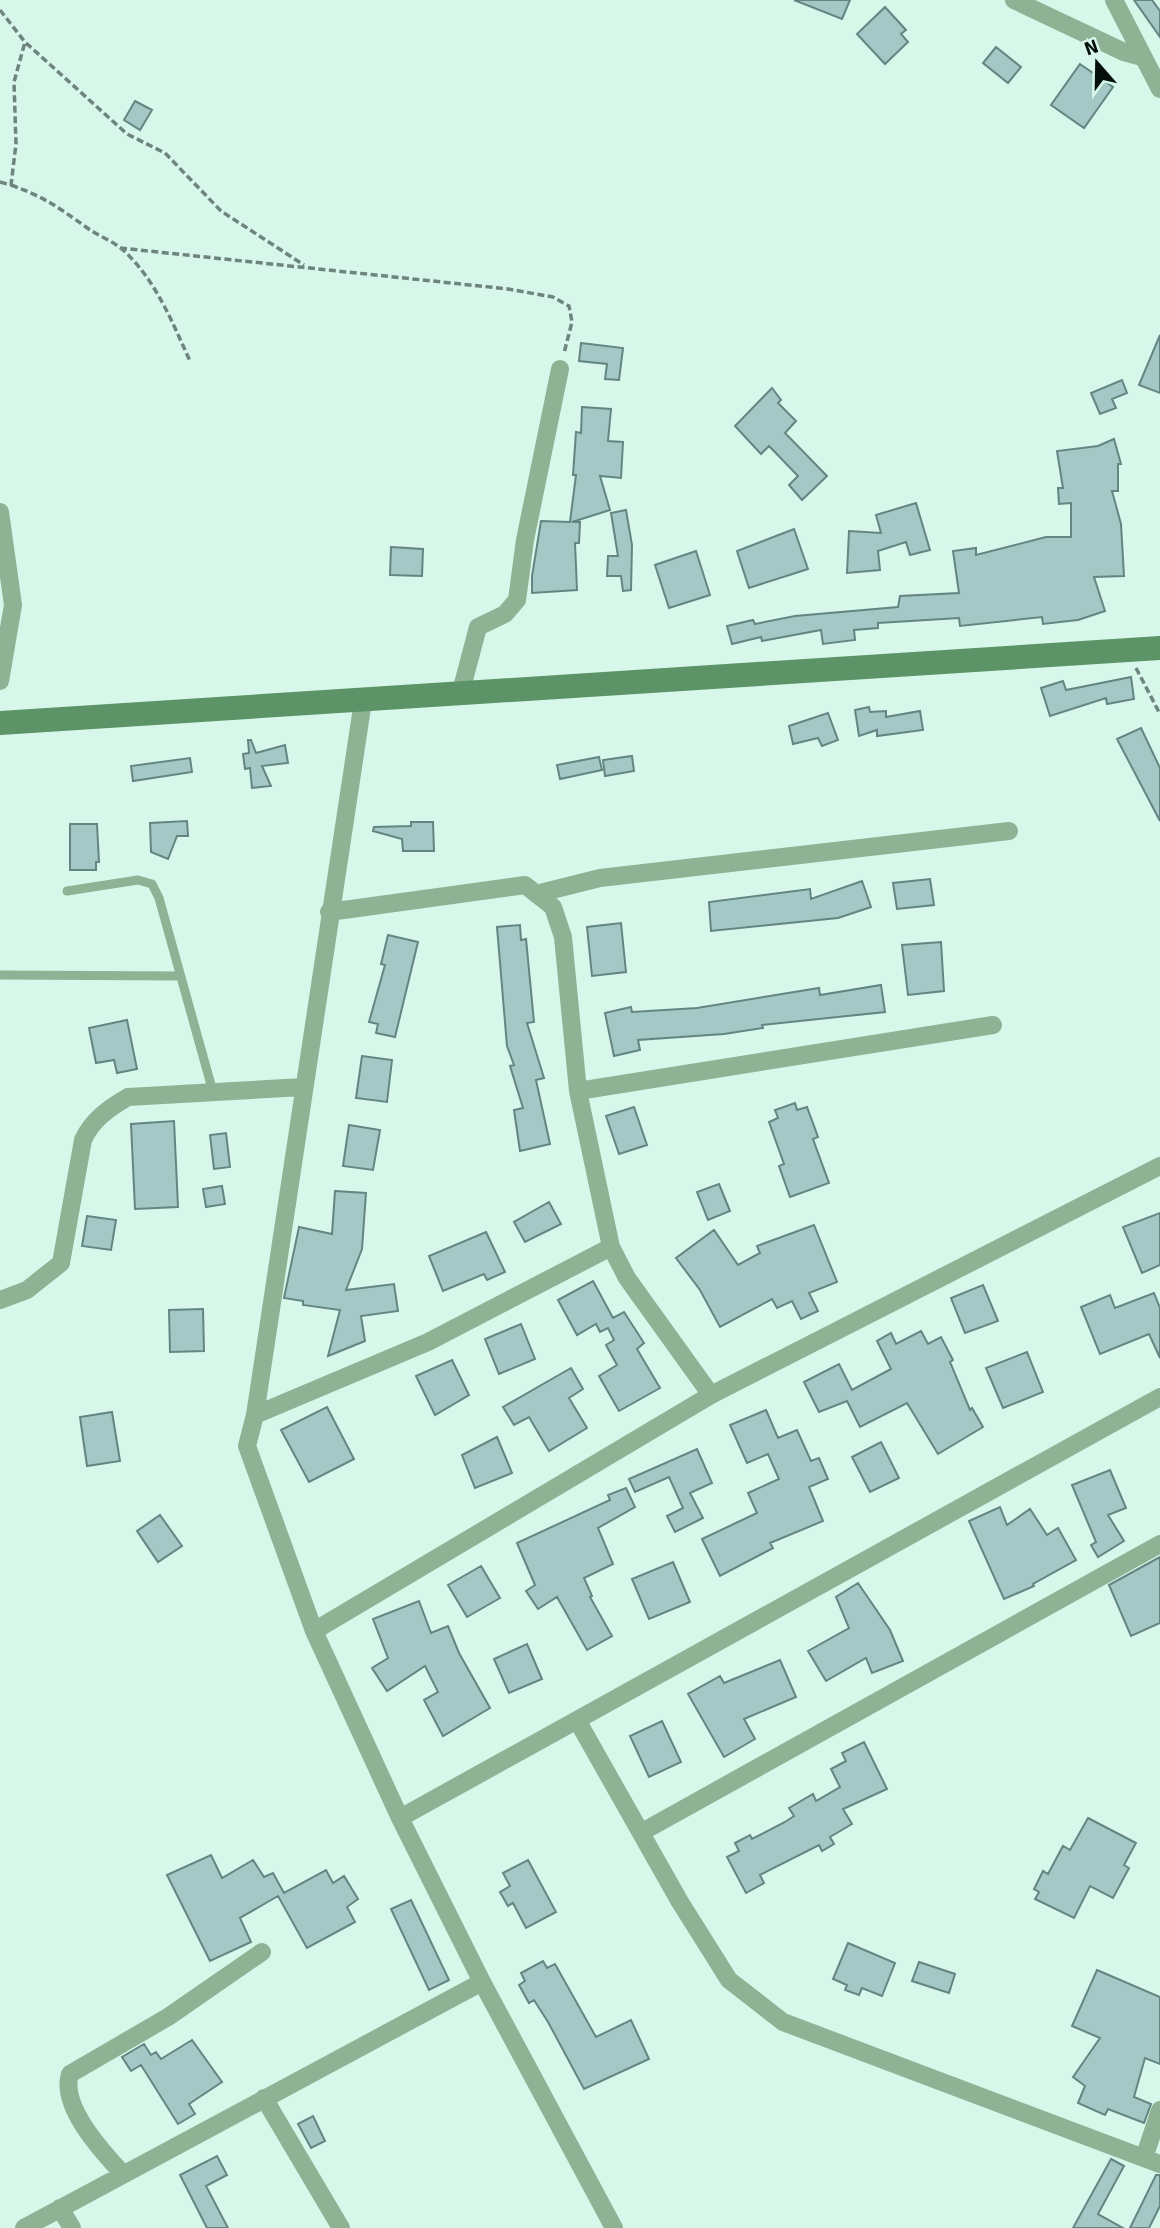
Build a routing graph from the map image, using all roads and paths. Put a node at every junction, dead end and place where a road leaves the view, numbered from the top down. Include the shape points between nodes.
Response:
1 (1014, 0) edge
2 (1114, 0) edge
3 (0, 10) edge
4 (25, 42) junction
5 (1142, 57) junction
6 (1160, 89) edge
7 (0, 182) edge
8 (11, 185) junction
9 (120, 248) junction
10 (307, 267) junction
11 (190, 361) dead end
12 (560, 369) joint
13 (0, 512) edge
14 (1160, 648) edge
15 (1126, 651) junction
16 (0, 681) edge
17 (460, 695) junction
18 (363, 701) junction
19 (1160, 713) edge
20 (0, 723) edge
21 (1009, 831) dead end
22 (67, 891) dead end
23 (536, 894) junction
24 (329, 912) junction
25 (0, 975) edge
26 (180, 976) junction
27 (993, 1025) dead end
28 (303, 1087) junction
29 (578, 1091) junction
30 (212, 1092) junction
31 (1160, 1167) edge
32 (611, 1247) junction
33 (0, 1300) edge
34 (711, 1395) junction
35 (1160, 1398) edge
36 (256, 1415) junction
37 (1160, 1544) edge
38 (314, 1631) junction
39 (577, 1720) junction
40 (400, 1818) junction
41 (642, 1832) junction
42 (262, 1952) dead end
43 (482, 1982) junction
44 (264, 2098) junction
45 (1160, 2110) edge
46 (1152, 2161) edge
47 (122, 2173) junction
48 (60, 2208) junction
49 (24, 2228) edge
50 (72, 2228) edge
51 (341, 2228) edge
52 (614, 2228) edge

1 - 5 street
2 - 5 street
3 - 4 path
4 - 8 path via 14,82 16,144
4 - 10 path via 127,134 165,153 221,211
5 - 6 street
7 - 8 path
8 - 9 path via 47,198
9 - 10 path
9 - 11 path via 161,298
10 - 12 path via 450,281 553,298 569,306 572,322
12 - 17 street via 517,600 505,614 478,627
13 - 16 street via 13,605
14 - 15 main road
15 - 17 main road
15 - 19 path
17 - 18 main road
18 - 20 main road
18 - 24 street
21 - 23 street via 600,878
22 - 26 lane via 138,880 152,884
23 - 24 street via 525,885
23 - 29 street via 553,908 563,937
24 - 28 street
25 - 26 lane
26 - 30 lane
27 - 29 street
28 - 30 street
28 - 36 street
29 - 32 street
30 - 33 street via 128,1097 89,1126 76,1171 61,1263 27,1290
31 - 34 street
32 - 34 street via 627,1278
32 - 36 street via 428,1342
34 - 38 street
35 - 39 street
36 - 38 street via 247,1446
37 - 41 street
38 - 40 street
39 - 40 street
39 - 41 street
40 - 43 street
41 - 46 street via 729,1980 783,2022
42 - 47 street via 168,2017 71,2074 67,2085 70,2101
43 - 44 street
43 - 52 street
44 - 47 street
44 - 51 street
45 - 46 street
47 - 48 street
48 - 49 street
48 - 50 street

